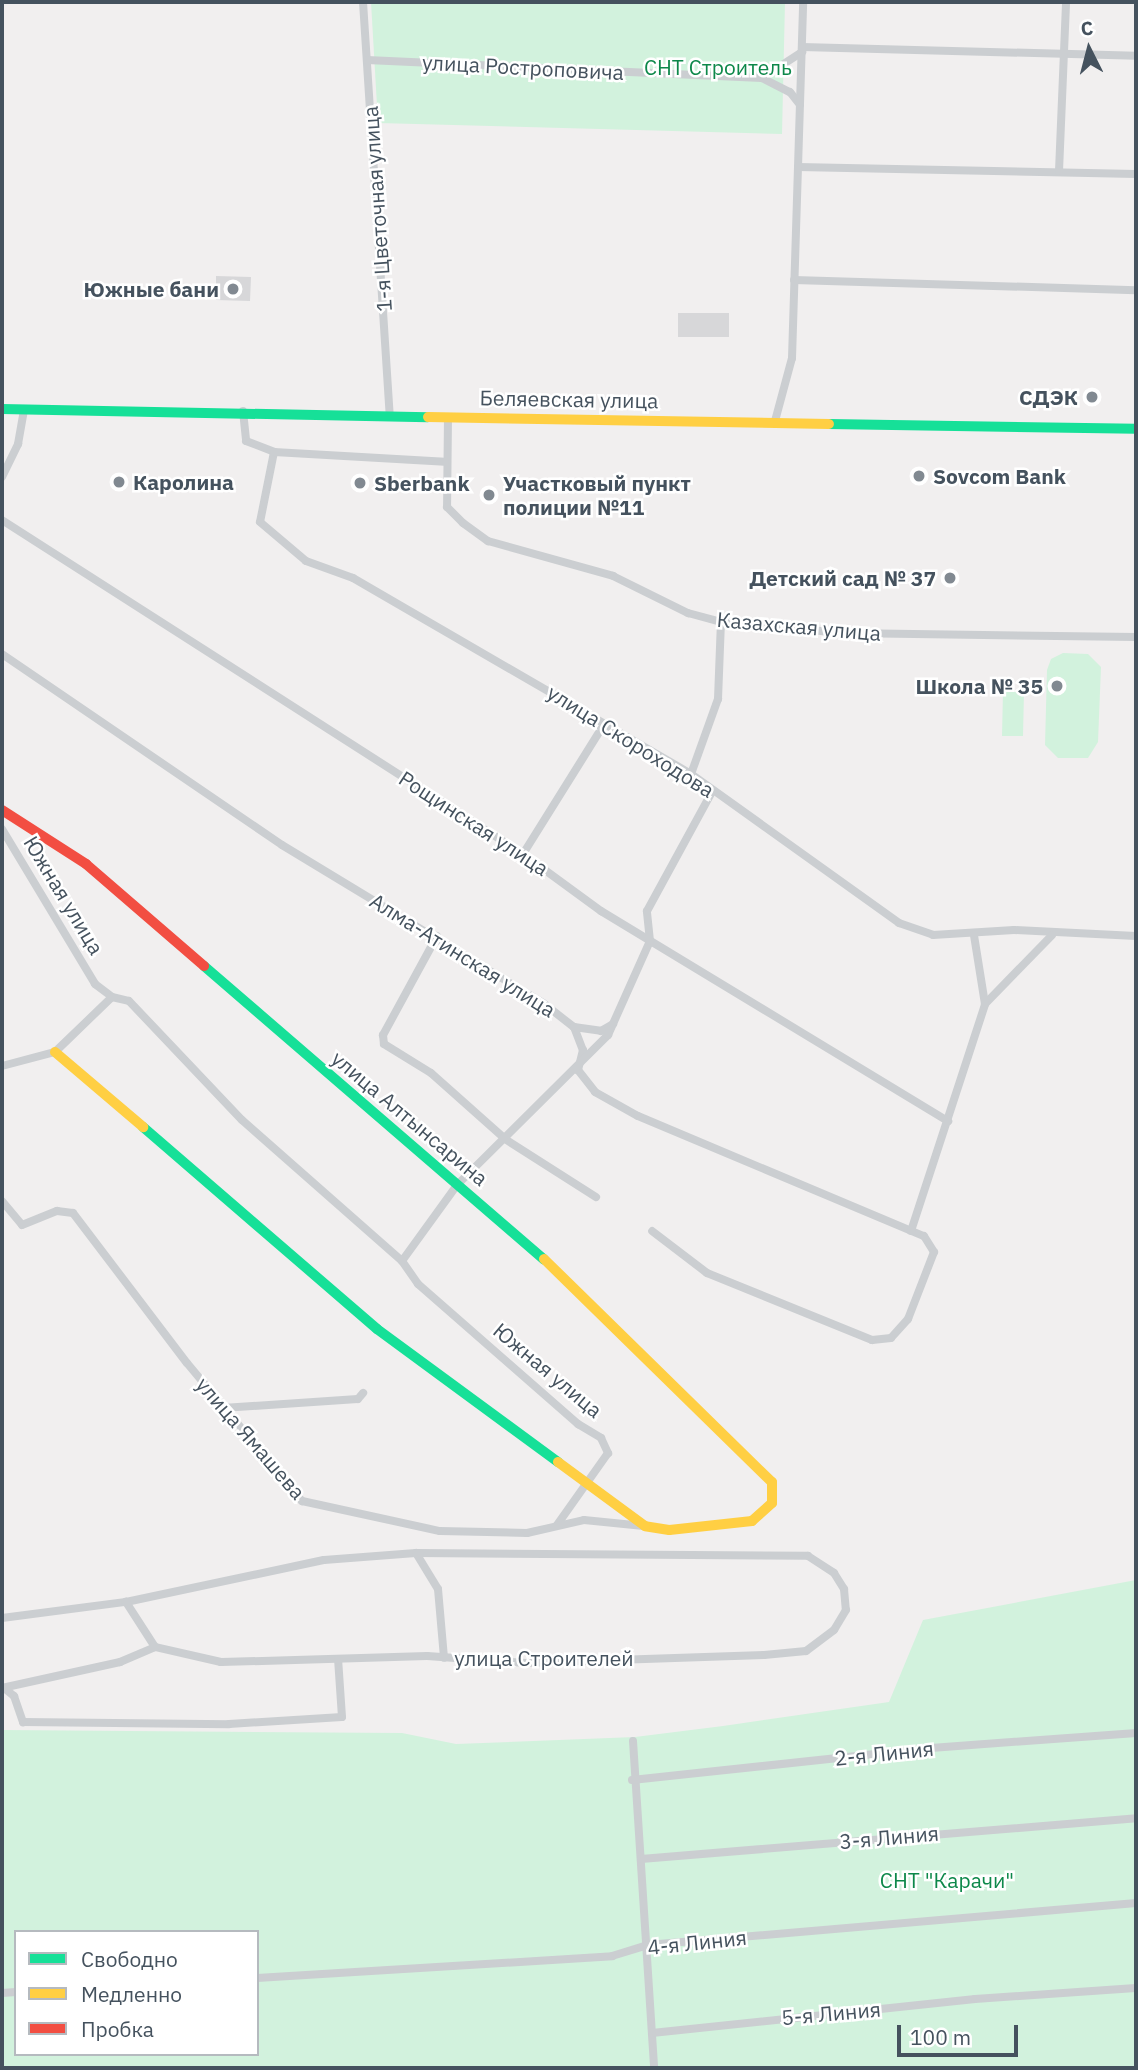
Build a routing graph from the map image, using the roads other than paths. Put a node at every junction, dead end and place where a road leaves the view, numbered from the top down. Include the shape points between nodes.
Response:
1 (363, 2) edge
2 (803, 2) edge
3 (1066, 2) edge
4 (802, 49) junction
5 (1065, 53) junction
6 (1136, 56) edge
7 (367, 60) junction
8 (762, 78) junction
9 (800, 105) junction
10 (798, 167) junction
11 (1059, 171) junction
12 (1136, 173) edge
13 (794, 280) junction
14 (1136, 290) edge
15 (2, 409) edge
16 (24, 410) junction
17 (243, 411) junction
18 (390, 416) junction
19 (448, 417) junction
20 (775, 421) junction
21 (1136, 429) edge
22 (274, 452) junction
23 (445, 462) junction
24 (2, 477) edge
25 (2, 520) edge
26 (721, 622) junction
27 (1136, 637) edge
28 (2, 654) edge
29 (603, 726) junction
30 (691, 774) junction
31 (712, 792) junction
32 (2, 810) edge
33 (2, 828) edge
34 (523, 854) junction
35 (974, 935) junction
36 (1052, 935) junction
37 (437, 936) junction
38 (1136, 936) edge
39 (650, 941) junction
40 (112, 997) junction
41 (985, 1004) junction
42 (617, 1020) junction
43 (574, 1027) junction
44 (55, 1052) junction
45 (2, 1066) edge
46 (578, 1070) junction
47 (948, 1121) junction
48 (505, 1139) junction
49 (457, 1185) junction
50 (596, 1197) dead end
51 (2, 1201) edge
52 (652, 1231) dead end
53 (912, 1231) junction
54 (402, 1261) junction
55 (363, 1393) dead end
56 (223, 1408) junction
57 (588, 1484) junction
58 (557, 1525) junction
59 (645, 1526) junction
60 (416, 1553) junction
61 (126, 1602) junction
62 (2, 1618) edge
63 (155, 1647) junction
64 (444, 1658) junction
65 (338, 1659) junction
66 (3, 1688) edge
67 (1136, 1733) edge
68 (633, 1741) dead end
69 (632, 1780) junction
70 (1136, 1818) edge
71 (641, 1859) junction
72 (1136, 1903) edge
73 (647, 1945) junction
74 (259, 1978) edge
75 (1136, 1989) edge
76 (652, 2033) junction
77 (654, 2068) edge

1 - 7 street, 1-я Цветочная улица
2 - 4 street
3 - 5 street
4 - 5 street
4 - 8 street
4 - 9 street
5 - 6 street
5 - 11 street
7 - 8 street, улица Ростроповича
7 - 18 street, 1-я Цветочная улица
8 - 9 street via 790,92
9 - 10 street
10 - 11 street
10 - 13 street
11 - 12 street
13 - 14 street
13 - 20 street via 792,358
15 - 16 street, Беляевская улица
16 - 17 street, Беляевская улица
16 - 24 street via 19,444
17 - 18 street, Беляевская улица
17 - 22 street via 246,440
18 - 19 street, Беляевская улица
19 - 20 street, Беляевская улица
19 - 23 street
20 - 21 street, Беляевская улица
22 - 23 street
22 - 29 street, улица Скороходова via 260,522 297,553 508,665
23 - 26 street, Казахская улица via 447,507 488,541 613,576 688,613
25 - 34 street, Рощинская улица
26 - 27 street, Казахская улица via 844,633
26 - 30 street via 718,698
28 - 37 street, Алма-Атинская улица via 282,845
29 - 30 street, улица Скороходова
29 - 34 street
30 - 31 street, улица Скороходова
31 - 35 street, улица Скороходова via 900,923 933,935
31 - 39 street via 647,911
32 - 49 street, улица Алтынсарина via 86,864
33 - 40 street, Южная улица via 64,939 95,984
34 - 39 street, Рощинская улица
35 - 36 street, улица Скороходова via 1014,930
35 - 41 street
36 - 38 street, улица Скороходова
36 - 41 street
37 - 43 street, Алма-Атинская улица
37 - 48 street via 383,1035 384,1044 431,1073
39 - 42 street
39 - 47 street, Рощинская улица
40 - 44 street
40 - 54 street, Южная улица via 130,1001 159,1027 242,1120
41 - 47 street
42 - 43 street via 601,1031
42 - 46 street
43 - 46 street, Алма-Атинская улица via 583,1050
44 - 45 street
44 - 57 street via 377,1329
46 - 48 street
46 - 53 street via 595,1092 638,1116
47 - 53 street
48 - 49 street
48 - 50 street
49 - 54 street
49 - 59 street, улица Алтынсарина via 599,1310 772,1482 772,1503 752,1521 669,1530
51 - 56 street, улица Ямашева via 22,1225 57,1211 73,1213
52 - 53 street via 707,1273 872,1340 891,1338 908,1319 926,1283 934,1252 924,1236
54 - 57 street, Южная улица via 418,1284 578,1424 601,1438 608,1453
55 - 56 street via 358,1399
56 - 58 street, улица Ямашева via 302,1501 440,1531 527,1533
57 - 58 street
57 - 59 street
58 - 59 street, улица Ямашева via 584,1520
60 - 61 street via 324,1560
60 - 64 street via 438,1589
60 - 64 street, улица Строителей via 808,1556 834,1573 844,1589 846,1610 834,1630 806,1651 526,1662
61 - 62 street
61 - 63 street
63 - 65 street, улица Строителей via 221,1662
63 - 66 street via 120,1662
64 - 65 street, улица Строителей
65 - 66 street via 342,1717 229,1724 23,1722 14,1696
67 - 69 street, 2-я Линия via 931,1748
68 - 69 street
69 - 71 street
70 - 71 street, 3-я Линия
71 - 73 street
72 - 73 street, 4-я Линия
73 - 74 street, 4-я Линия via 612,1956
73 - 76 street
75 - 76 street, 5-я Линия via 975,1999
76 - 77 street

